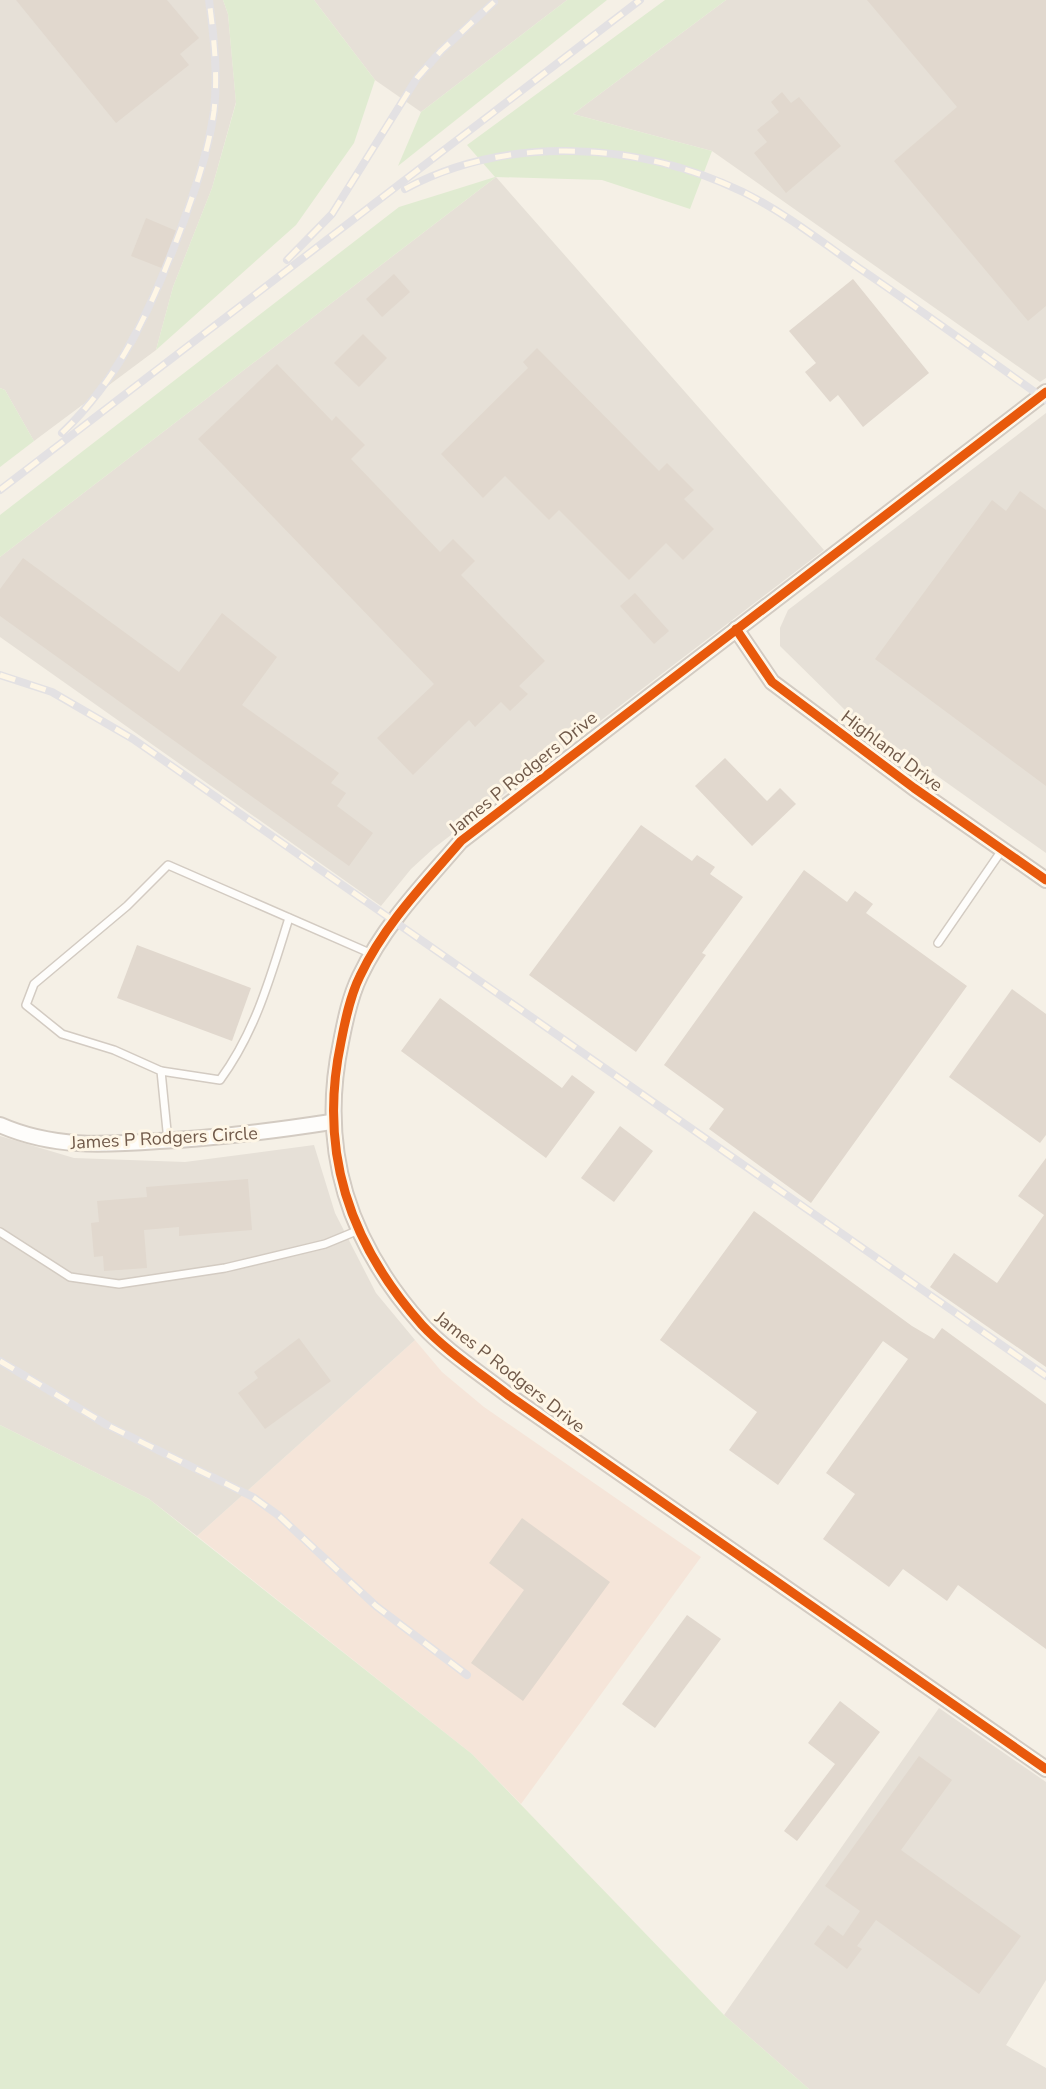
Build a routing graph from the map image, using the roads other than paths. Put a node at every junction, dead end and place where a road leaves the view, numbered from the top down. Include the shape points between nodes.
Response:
1 (1046, 392) edge
2 (736, 629) junction
3 (1002, 850) junction
4 (1046, 880) edge
5 (289, 918) junction
6 (939, 943) dead end
7 (373, 954) junction
8 (161, 1071) junction
9 (331, 1122) junction
10 (0, 1125) edge
11 (168, 1141) junction
12 (359, 1229) junction
13 (0, 1232) edge
14 (1046, 1769) edge

1 - 2 street, James P Rodgers Drive
2 - 3 street, Highland Drive via 772,682
2 - 7 street, James P Rodgers Drive via 461,841 393,921
3 - 4 street, Highland Drive
3 - 6 lane
5 - 7 lane
5 - 8 lane via 261,1010 220,1080
5 - 8 lane via 168,865 34,984 26,1005 62,1034
7 - 9 street, James P Rodgers Drive via 359,978 344,1025 334,1073
8 - 11 lane
9 - 11 street, James P Rodgers Circle via 241,1137
9 - 12 street, James P Rodgers Drive via 342,1182
10 - 11 street, James P Rodgers Circle via 60,1143
12 - 13 lane via 325,1244 225,1268 119,1284 70,1277
12 - 14 street, James P Rodgers Drive via 386,1282 425,1327 508,1395

